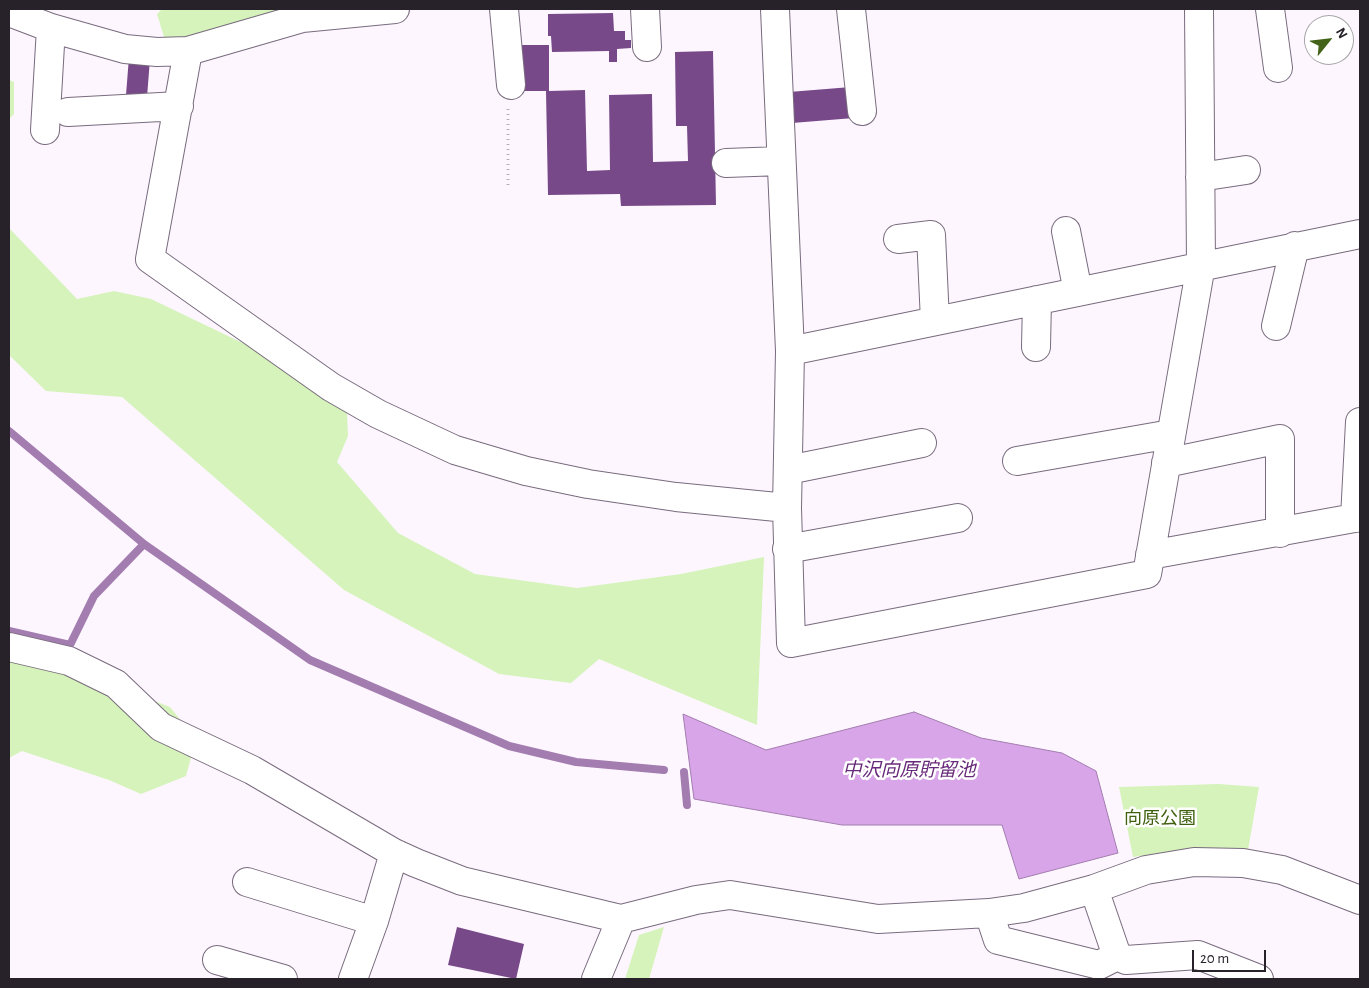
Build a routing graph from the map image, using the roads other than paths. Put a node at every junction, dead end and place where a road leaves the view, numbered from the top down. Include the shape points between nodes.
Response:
1 (396, 9) edge
2 (504, 9) edge
3 (645, 9) edge
4 (775, 9) edge
5 (851, 9) edge
6 (1199, 9) edge
7 (1270, 9) edge
8 (9, 12) edge
9 (51, 28) junction
10 (647, 47) dead end
11 (188, 51) junction
12 (1278, 68) dead end
13 (511, 85) road end
14 (179, 106) junction
15 (862, 111) dead end
16 (68, 112) dead end
17 (45, 130) dead end
18 (781, 162) junction
19 (726, 163) dead end
20 (1246, 170) dead end
21 (1200, 177) junction
22 (1066, 231) dead end
23 (1360, 234) edge
24 (898, 240) dead end
25 (1296, 246) junction
26 (1201, 265) junction
27 (1078, 292) junction
28 (1037, 300) junction
29 (935, 321) junction
30 (1276, 326) dead end
31 (1036, 346) dead end
32 (790, 351) junction
33 (1360, 422) edge
34 (1171, 434) junction
35 (922, 443) dead end
36 (1017, 461) dead end
37 (1166, 463) junction
38 (788, 470) junction
39 (787, 508) junction
40 (958, 518) dead end
41 (1358, 518) edge
42 (1280, 533) junction
43 (787, 549) junction
44 (1150, 555) junction
45 (9, 647) edge
46 (394, 853) junction
47 (247, 882) dead end
48 (1094, 888) junction
49 (1360, 900) edge
50 (990, 913) junction
51 (621, 919) junction
52 (374, 921) junction
53 (1117, 956) junction
54 (217, 960) dead end
55 (283, 979) edge
56 (353, 979) edge
57 (596, 979) edge
58 (1259, 979) edge

1 - 11 street via 302,18
2 - 13 street
3 - 10 street
4 - 18 street
5 - 15 street
6 - 21 street
7 - 12 street
8 - 9 street
9 - 11 street via 126,49
9 - 17 street
11 - 14 street
14 - 16 street
14 - 39 street via 150,259 331,387 378,414 455,450 526,471 676,497
18 - 19 street
18 - 32 street
20 - 21 street
21 - 26 street
22 - 27 street
23 - 25 street
24 - 29 street via 931,235
25 - 26 street
25 - 30 street
26 - 27 street
26 - 34 street
27 - 28 street
28 - 29 street
28 - 31 street
29 - 32 street
32 - 38 street
33 - 41 street
34 - 36 street
34 - 37 street
35 - 38 street
37 - 42 street via 1280,439
37 - 44 street
38 - 39 street
39 - 43 street
40 - 43 street
41 - 42 street
42 - 44 street
43 - 44 street via 791,643 1147,574
45 - 46 street via 69,661 116,684 161,726 252,770
46 - 51 street via 462,881
46 - 52 street
47 - 52 street
48 - 49 street via 1146,870 1194,862 1243,863 1282,870
48 - 50 street via 1024,908
48 - 53 street
50 - 51 street via 878,918 730,895
50 - 53 street via 998,940 1099,965
51 - 57 street
52 - 56 street
53 - 58 street via 1126,960 1198,955
54 - 55 street

